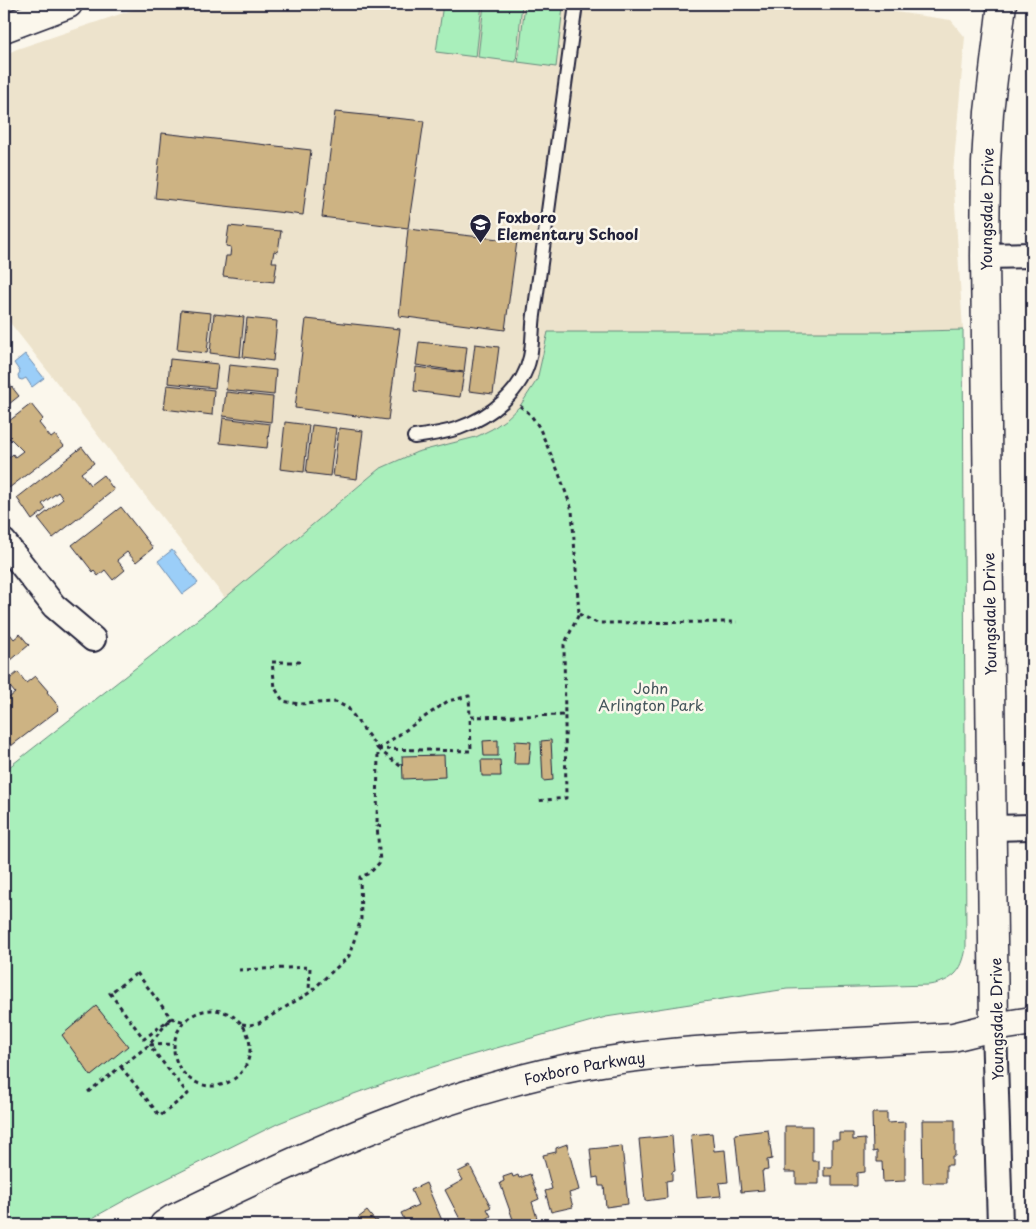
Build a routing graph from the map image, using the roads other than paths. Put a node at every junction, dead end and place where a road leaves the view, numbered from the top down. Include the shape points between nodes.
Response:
1 (576, 4) edge
2 (998, 4) edge
3 (60, 5) edge
4 (4, 28) edge
5 (1032, 255) edge
6 (985, 256) junction
7 (414, 437) dead end
8 (4, 542) edge
9 (93, 639) dead end
10 (1032, 827) edge
11 (992, 828) junction
12 (1032, 1021) edge
13 (994, 1027) junction
14 (164, 1225) edge
15 (1000, 1225) edge

1 - 7 lane via 530,356 508,396 482,417 460,428
2 - 6 street, Youngsdale Drive via 986,162
3 - 4 street
5 - 6 street
6 - 11 street, Youngsdale Drive
8 - 9 street via 54,606
10 - 11 street
11 - 13 street, Youngsdale Drive
12 - 13 street, Foxboro Parkway
13 - 14 street, Foxboro Parkway via 953,1037 691,1050 580,1066 488,1088 386,1122 292,1162
13 - 15 street, Youngsdale Drive

